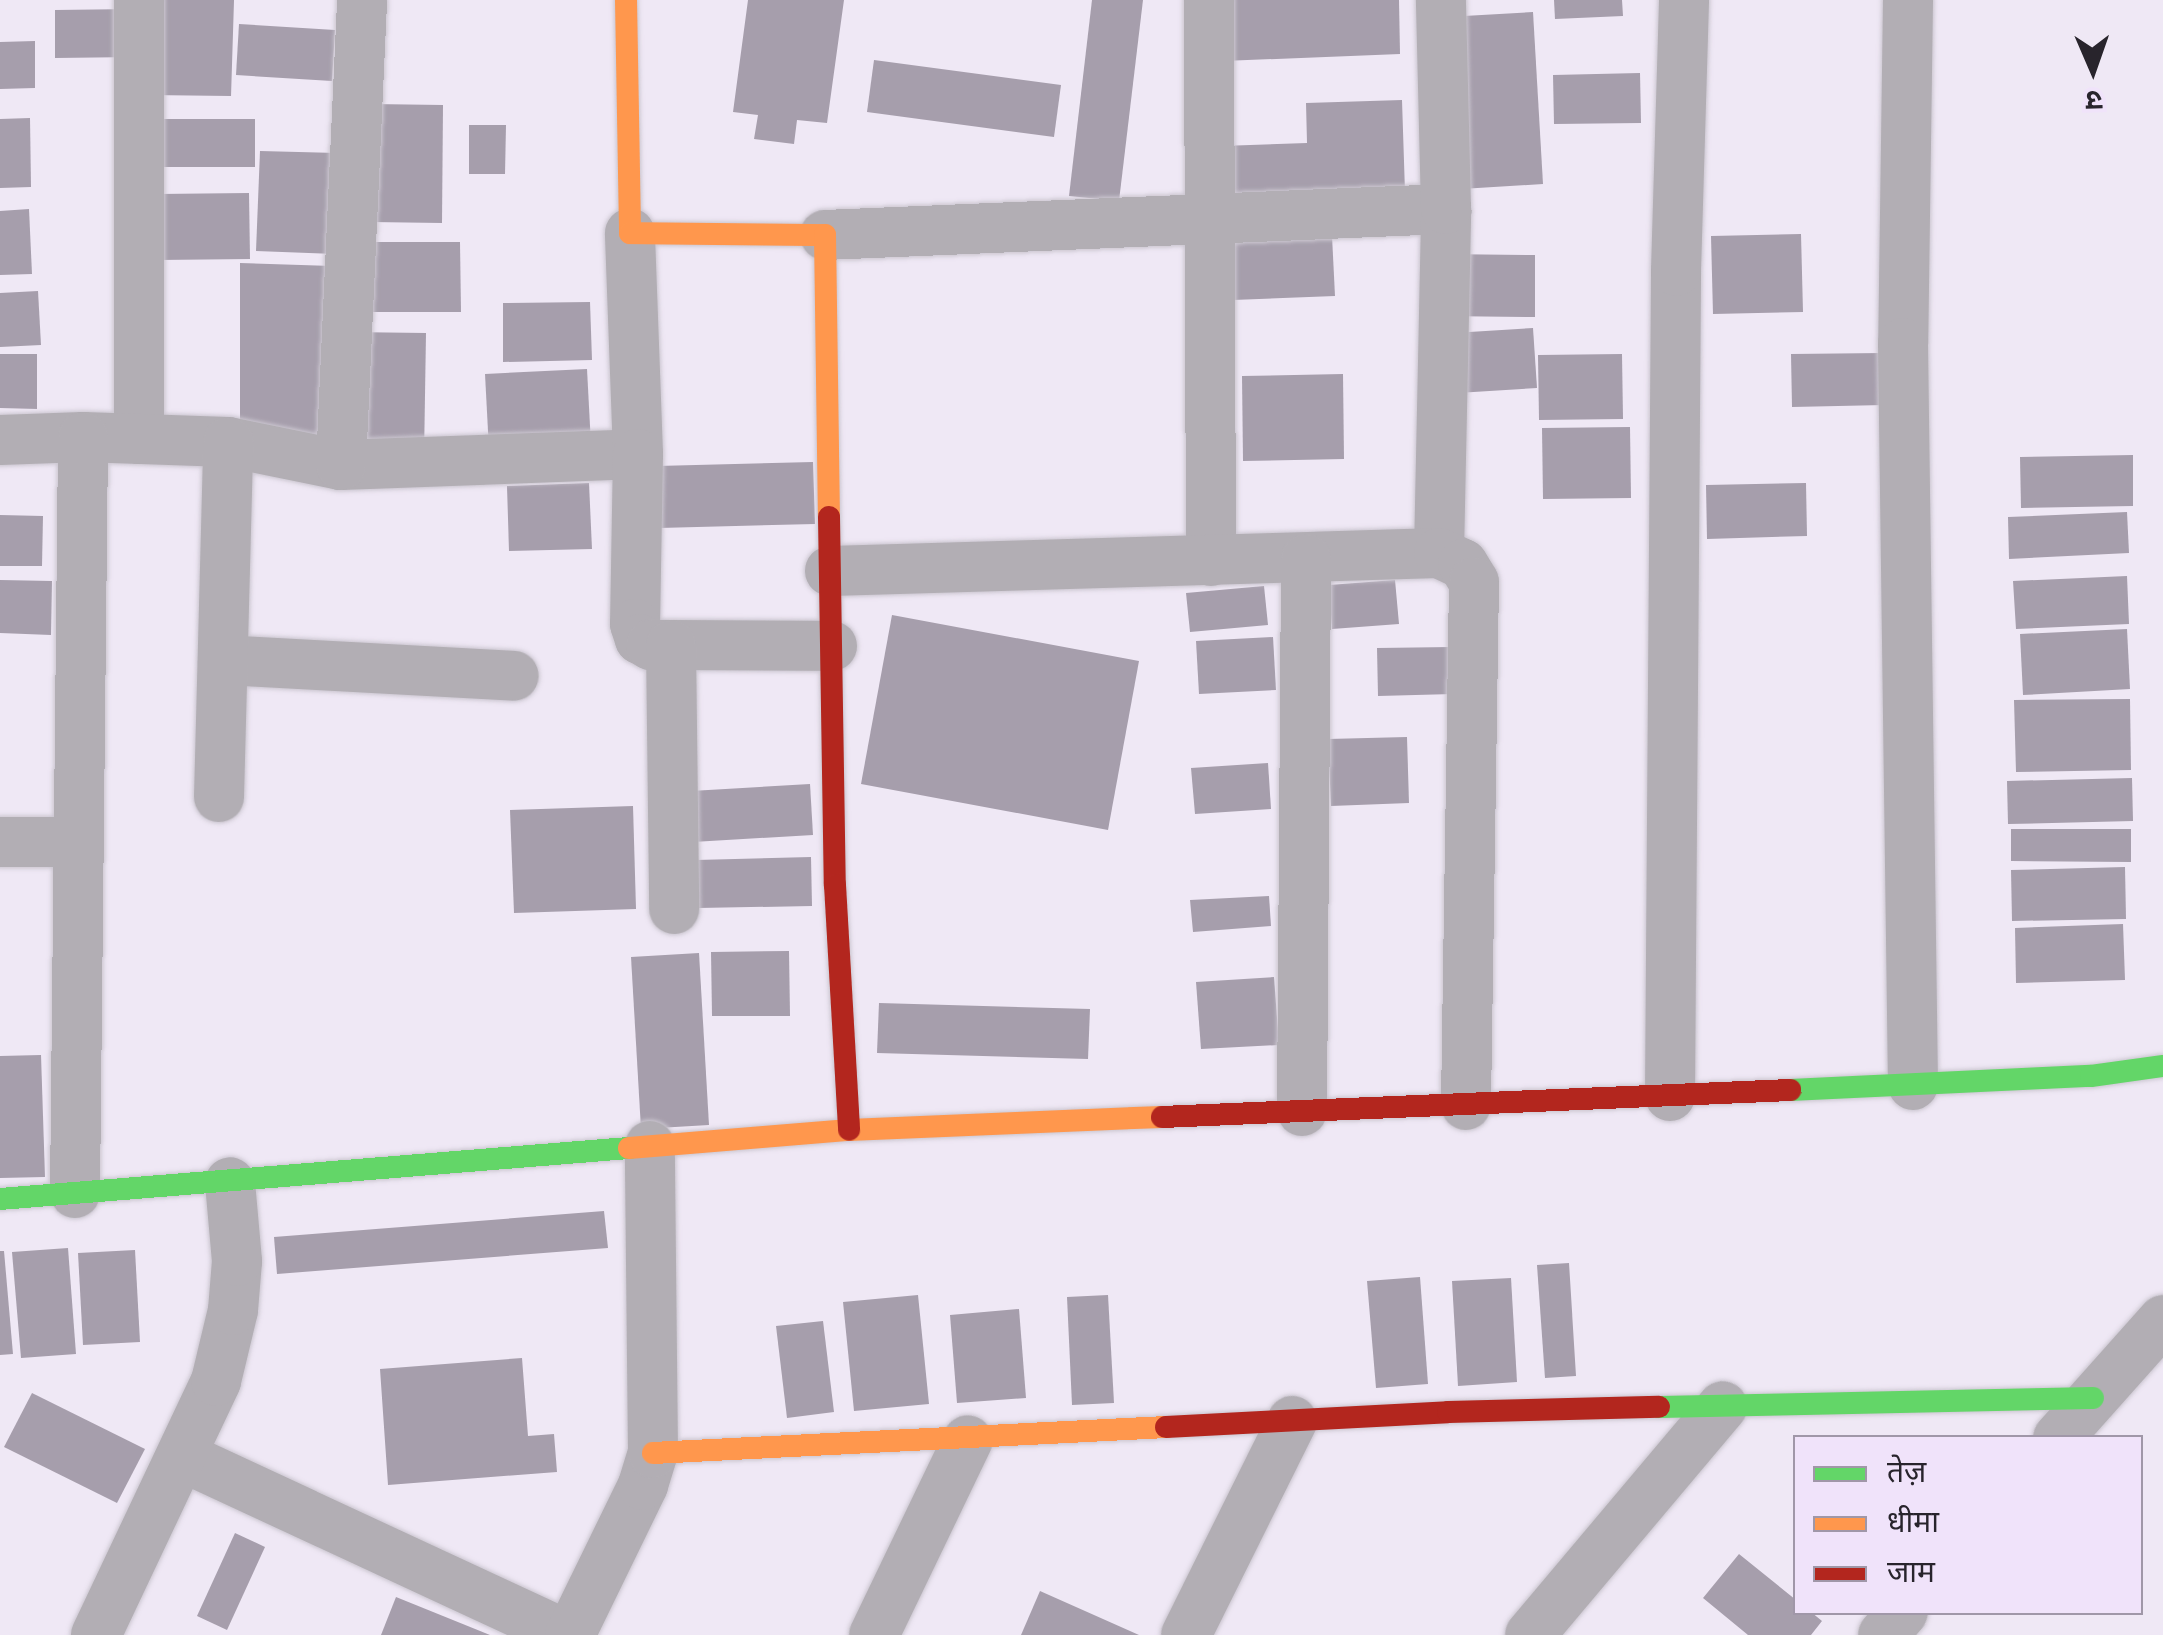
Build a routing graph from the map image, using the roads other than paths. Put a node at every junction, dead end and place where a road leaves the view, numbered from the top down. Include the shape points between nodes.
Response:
1 (139, 0) edge
2 (362, 0) edge
3 (626, 0) edge
4 (1209, 0) edge
5 (1440, 0) edge
6 (1684, 0) edge
7 (1908, 0) edge
8 (1446, 210) junction
9 (1208, 219) junction
10 (630, 233) junction
11 (825, 235) junction
12 (83, 437) junction
13 (139, 439) junction
14 (0, 440) edge
15 (228, 442) junction
16 (638, 454) junction
17 (341, 465) junction
18 (1439, 553) junction
19 (1306, 559) junction
20 (1211, 561) junction
21 (830, 570) junction
22 (671, 645) junction
23 (832, 646) junction
24 (223, 660) junction
25 (514, 676) dead end
26 (219, 797) dead end
27 (0, 842) edge
28 (78, 842) junction
29 (674, 909) dead end
30 (2163, 1066) edge
31 (1914, 1085) junction
32 (1670, 1096) junction
33 (1466, 1104) junction
34 (1302, 1111) junction
35 (849, 1130) junction
36 (650, 1146) junction
37 (230, 1182) junction
38 (75, 1194) junction
39 (0, 1199) edge
40 (2163, 1320) edge
41 (2093, 1398) junction
42 (1723, 1406) junction
43 (1292, 1421) junction
44 (2061, 1435) edge
45 (968, 1440) junction
46 (653, 1454) junction
47 (183, 1457) junction
48 (1900, 1615) edge
49 (96, 1635) edge
50 (568, 1635) edge
51 (874, 1635) edge
52 (1186, 1635) edge
53 (1530, 1635) edge
54 (1883, 1635) edge

1 - 13 street
2 - 17 street
3 - 10 street
4 - 9 street
5 - 8 street
6 - 32 street
7 - 31 street via 1903,344
8 - 9 street
8 - 18 street
9 - 11 street
9 - 20 street
10 - 11 street
10 - 16 street
11 - 21 street
12 - 13 street
12 - 14 street
12 - 28 street
13 - 15 street
15 - 17 street
15 - 24 street
16 - 17 street
16 - 22 street via 636,624 640,640
18 - 19 street
18 - 33 street via 1463,564 1474,582
19 - 20 street
19 - 34 street
20 - 21 street
21 - 23 street
22 - 23 street
22 - 29 street
23 - 35 street
24 - 25 street
24 - 26 street
27 - 28 street
28 - 38 street
30 - 31 street
31 - 32 street
32 - 33 street
33 - 34 street
34 - 35 street
35 - 36 street
36 - 37 street
36 - 46 street
37 - 38 street
37 - 47 street via 237,1262 233,1310 216,1381
38 - 39 street
40 - 41 street
41 - 42 street
41 - 44 street
42 - 43 street
42 - 53 street
43 - 45 street
43 - 52 street
45 - 46 street
45 - 51 street
46 - 50 street
47 - 49 street
47 - 50 street
48 - 54 street

